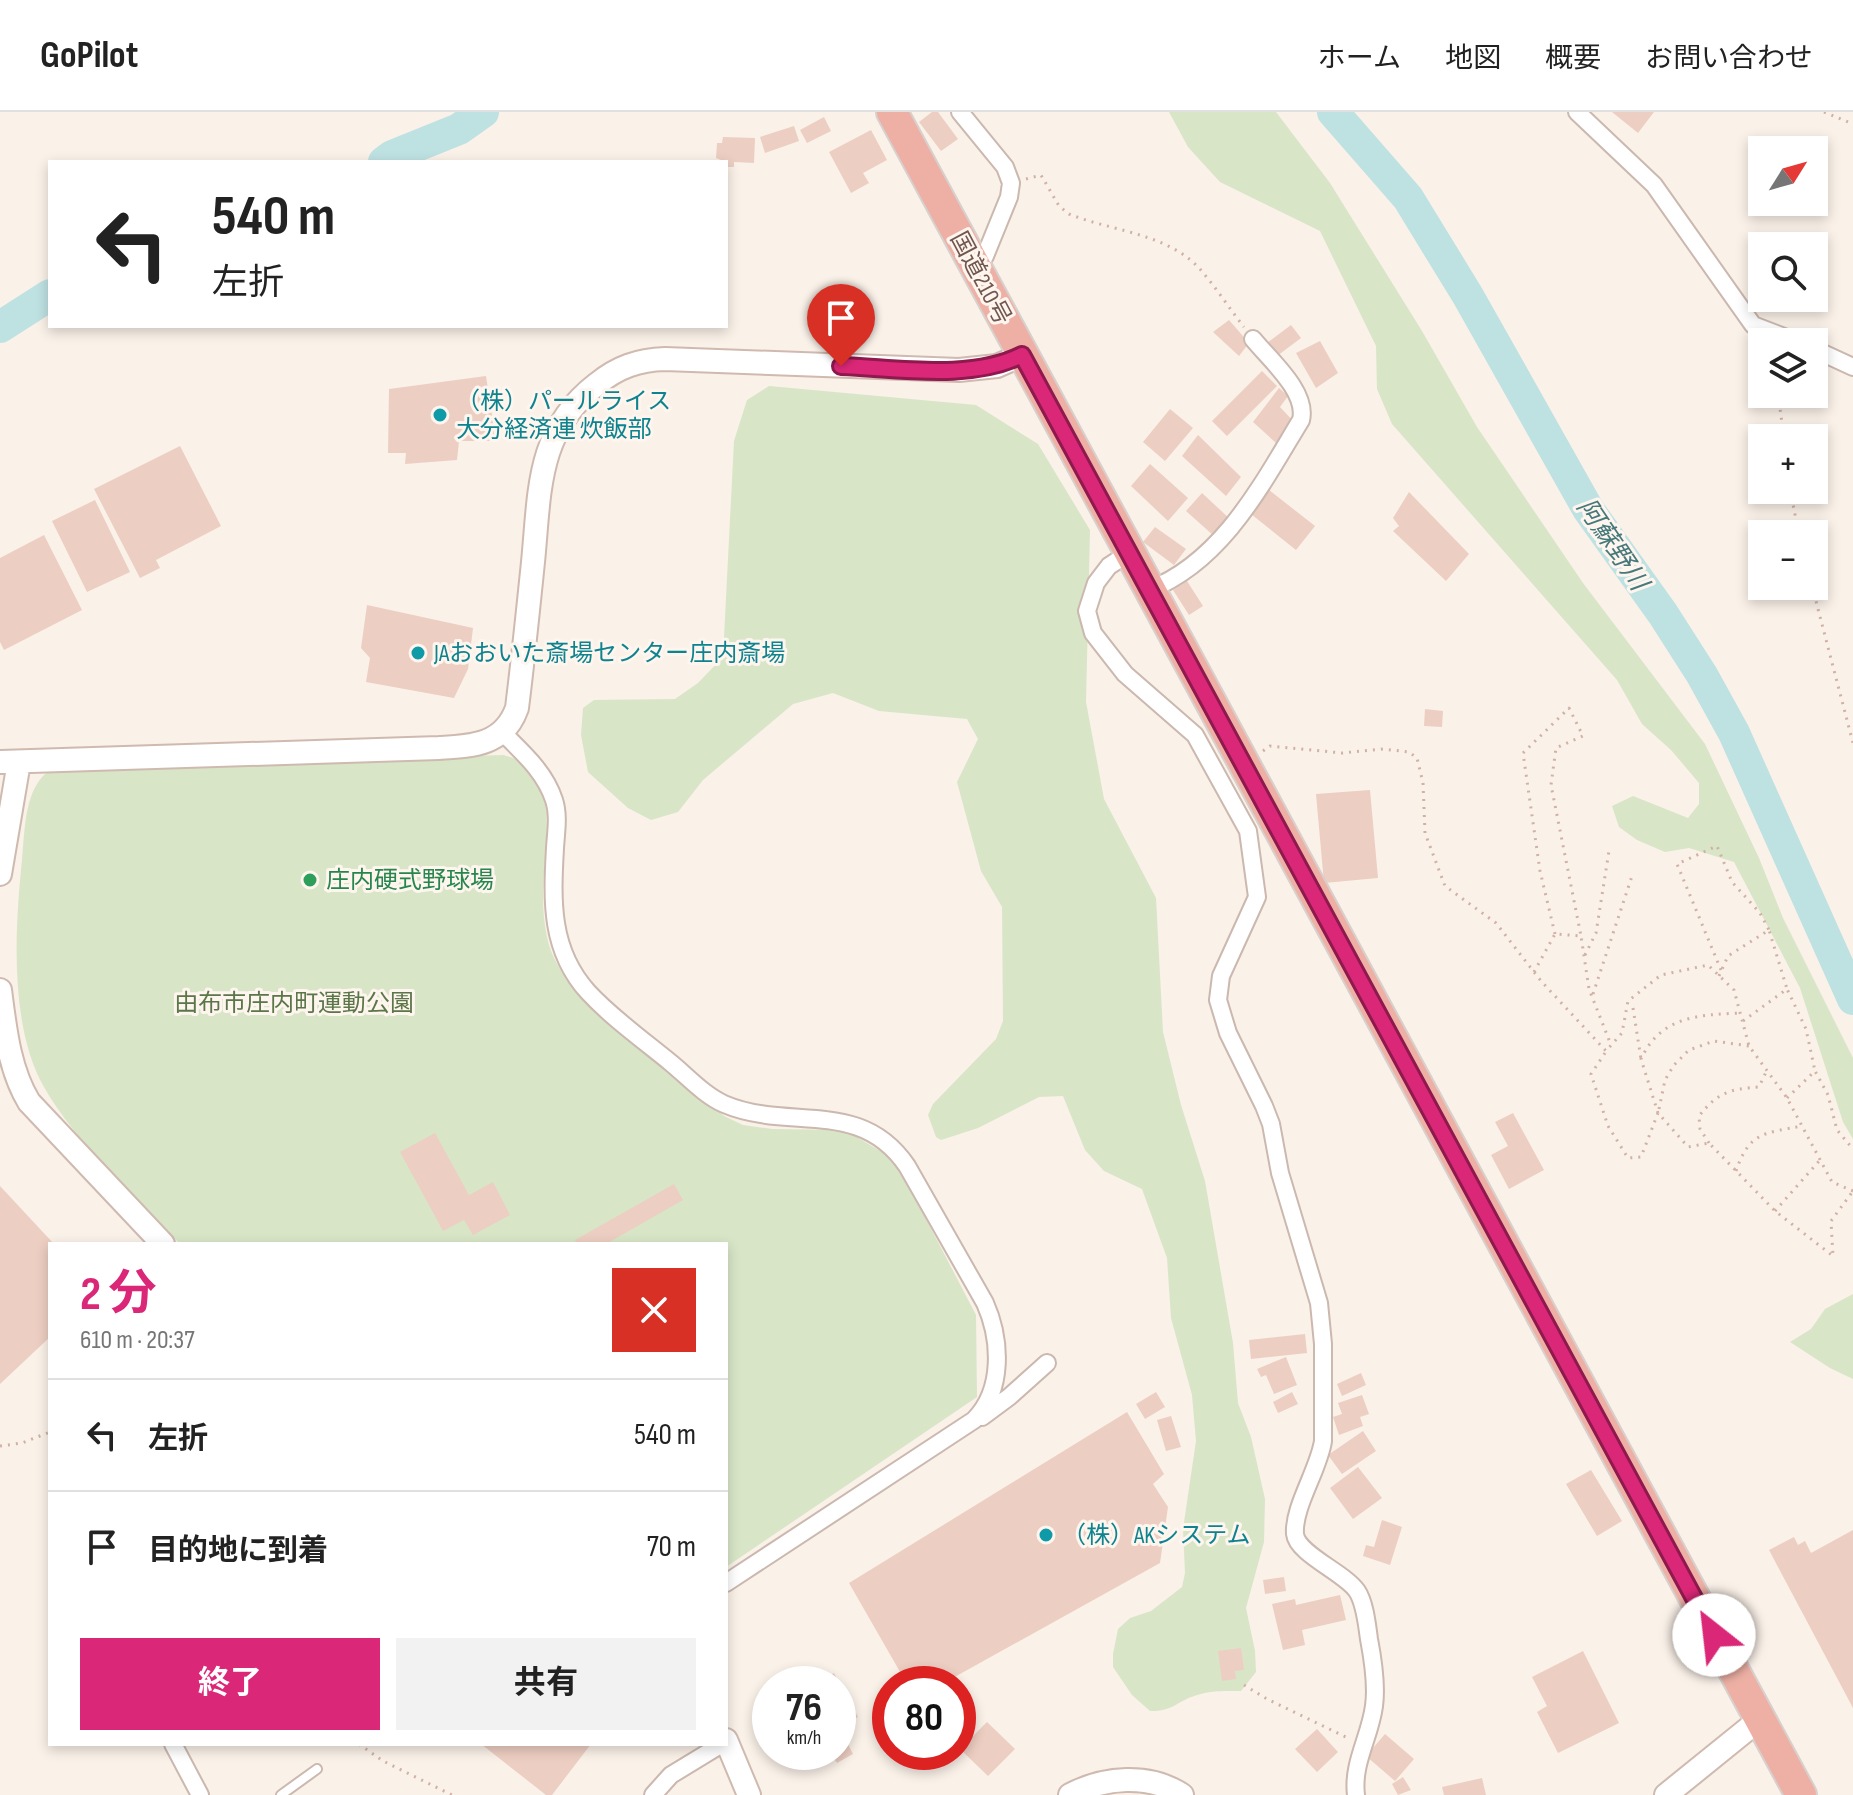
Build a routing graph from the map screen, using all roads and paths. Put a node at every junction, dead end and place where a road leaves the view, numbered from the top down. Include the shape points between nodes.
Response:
1 (892, 112) edge
2 (960, 112) edge
3 (1577, 112) edge
4 (1824, 112) edge
5 (1853, 124) edge
6 (1011, 183) junction
7 (976, 268) junction
8 (1761, 328) edge
9 (1253, 339) joint
10 (1022, 355) junction
11 (1828, 355) edge
12 (1853, 367) edge
13 (1129, 553) junction
14 (1149, 590) junction
15 (1816, 600) edge
16 (503, 733) junction
17 (1853, 743) edge
18 (10, 762) edge
19 (1243, 763) junction
20 (1609, 851) dead end
21 (1633, 873) dead end
22 (0, 874) edge
23 (1769, 930) junction
24 (1555, 934) junction
25 (1581, 936) junction
26 (1584, 956) junction
27 (1721, 970) junction
28 (1534, 972) junction
29 (1719, 976) junction
30 (1787, 989) junction
31 (0, 990) edge
32 (1592, 996) junction
33 (1633, 1008) dead end
34 (1740, 1013) junction
35 (1743, 1021) junction
36 (1611, 1045) junction
37 (1749, 1046) junction
38 (1606, 1051) junction
39 (1641, 1059) junction
40 (1767, 1070) junction
41 (1815, 1071) junction
42 (1787, 1098) junction
43 (1658, 1113) junction
44 (1802, 1126) junction
45 (1709, 1143) junction
46 (1853, 1149) edge
47 (1820, 1160) junction
48 (1736, 1171) junction
49 (1853, 1191) edge
50 (1775, 1211) junction
51 (161, 1242) edge
52 (1047, 1363) dead end
53 (967, 1426) junction
54 (48, 1433) edge
55 (0, 1446) edge
56 (728, 1582) edge
57 (1244, 1685) dead end
58 (1760, 1719) junction
59 (1353, 1741) dead end
60 (174, 1746) edge
61 (362, 1746) edge
62 (719, 1746) edge
63 (723, 1746) edge
64 (317, 1769) dead end
65 (200, 1795) edge
66 (281, 1795) edge
67 (452, 1795) edge
68 (653, 1795) edge
69 (749, 1795) edge
70 (1070, 1795) edge
71 (1182, 1795) edge
72 (1356, 1795) edge
73 (1666, 1795) edge
74 (1801, 1795) edge

1 - 7 highway, 国道210号
2 - 6 street via 1005,167
3 - 8 street via 1654,185 1753,325
4 - 5 path
6 - 7 street
6 - 9 path via 1041,175 1069,214 1160,242 1183,255
7 - 10 highway, 国道210号
9 - 14 street via 1298,394 1301,420 1241,515 1192,566
10 - 13 highway, 国道210号
10 - 16 street via 997,366 959,370 665,359 633,363 611,373 571,407 549,446 517,708
11 - 12 street
13 - 14 highway, 国道210号
13 - 72 street via 1096,583 1087,611 1093,633 1125,674 1195,735 1248,831 1257,897 1221,976 1218,1000 1271,1124 1319,1303 1323,1441 1295,1535 1360,1597 1375,1704 1357,1765
14 - 19 highway, 国道210号
15 - 17 path
16 - 18 street via 481,744 439,748
16 - 53 street via 536,766 555,803 555,929 570,969 592,996 719,1101 752,1112 859,1125 891,1146 907,1166 993,1325 994,1384 984,1410
18 - 22 street
19 - 28 path via 1270,746 1409,752 1417,758 1425,833 1445,886 1496,923
19 - 58 highway, 国道210号
20 - 26 path via 1596,933
21 - 32 path
23 - 27 path via 1728,956
23 - 27 path via 1732,882 1717,846 1677,864
23 - 30 path
24 - 25 path
24 - 25 path via 1523,753 1569,708 1583,736 1556,748 1551,785
24 - 28 path
25 - 26 path
26 - 32 path
27 - 29 path
28 - 38 path
29 - 34 path via 1734,990
29 - 36 path via 1708,965 1661,975 1628,1001 1622,1033
30 - 35 path
30 - 41 path via 1806,1029
31 - 51 street via 14,1070 29,1102
32 - 36 path
33 - 39 path
34 - 35 path
34 - 39 path via 1682,1019 1649,1042
35 - 37 path
36 - 38 path
37 - 40 path
37 - 43 path via 1714,1041 1689,1050 1665,1080
38 - 43 path via 1591,1074 1608,1126 1628,1158 1641,1157
39 - 43 path
40 - 42 path
40 - 45 path via 1759,1087 1732,1089 1711,1101 1699,1116
41 - 42 path
41 - 46 path via 1837,1130
42 - 44 path
43 - 45 path via 1688,1147
44 - 47 path
44 - 48 path via 1753,1140
45 - 48 path
47 - 49 path via 1832,1182
47 - 50 path
48 - 50 path
49 - 50 path via 1831,1221 1833,1256
52 - 53 street
53 - 56 street
54 - 55 path
57 - 59 path
58 - 73 street
58 - 74 highway, 国道210号
60 - 65 street
61 - 67 path
62 - 68 street via 671,1775
63 - 69 street
64 - 66 lane
70 - 71 street via 1131,1780

